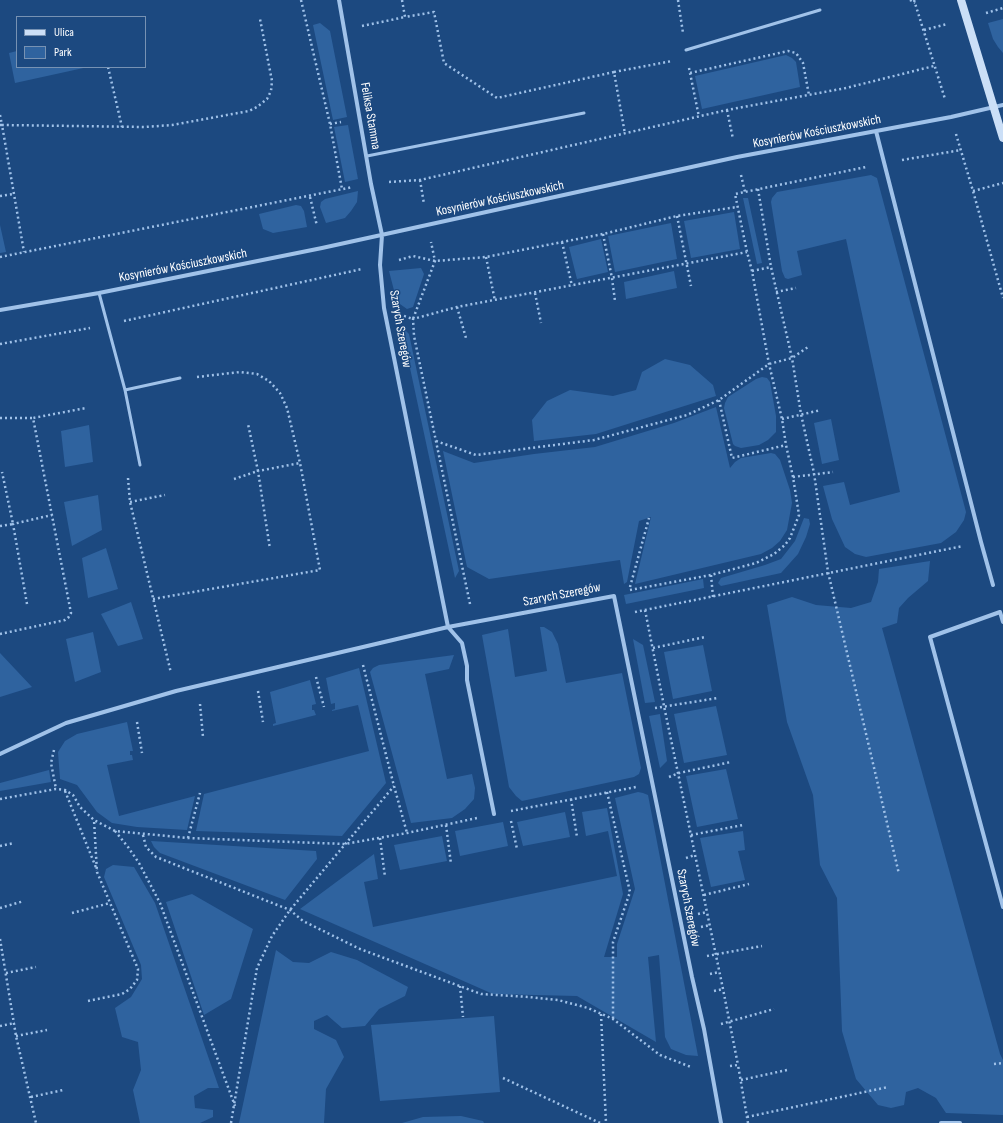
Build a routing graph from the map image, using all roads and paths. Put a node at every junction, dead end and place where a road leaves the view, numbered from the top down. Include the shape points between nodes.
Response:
1 (301, 0) edge
2 (339, 0) edge
3 (402, 0) edge
4 (910, 0) edge
5 (961, 0) edge
6 (915, 1) edge
7 (820, 10) dead end
8 (405, 17) junction
9 (260, 19) dead end
10 (345, 29) junction
11 (686, 50) dead end
12 (672, 60) dead end
13 (934, 66) junction
14 (108, 68) edge
15 (614, 72) junction
16 (690, 73) dead end
17 (809, 95) junction
18 (1003, 105) edge
19 (994, 107) junction
20 (727, 110) junction
21 (584, 113) dead end
22 (0, 115) edge
23 (951, 117) junction
24 (1, 125) edge
25 (122, 127) junction
26 (876, 131) junction
27 (625, 134) junction
28 (1003, 138) edge
29 (734, 141) dead end
30 (961, 150) junction
31 (367, 156) junction
32 (884, 163) junction
33 (741, 173) dead end
34 (420, 180) junction
35 (1003, 183) edge
36 (371, 184) junction
37 (342, 189) junction
38 (758, 189) junction
39 (974, 191) junction
40 (745, 192) junction
41 (14, 194) junction
42 (0, 196) edge
43 (310, 197) junction
44 (424, 204) dead end
45 (738, 207) junction
46 (677, 216) junction
47 (317, 226) dead end
48 (603, 234) junction
49 (382, 235) junction
50 (429, 236) dead end
51 (562, 242) junction
52 (24, 252) junction
53 (747, 252) junction
54 (0, 257) edge
55 (486, 257) junction
56 (434, 261) junction
57 (687, 263) junction
58 (380, 265) junction
59 (771, 267) junction
60 (752, 271) junction
61 (612, 278) junction
62 (572, 286) junction
63 (691, 286) dead end
64 (796, 288) dead end
65 (776, 292) junction
66 (99, 293) junction
67 (535, 293) junction
68 (1003, 298) edge
69 (495, 301) junction
70 (615, 301) dead end
71 (457, 307) junction
72 (384, 308) junction
73 (0, 310) edge
74 (413, 319) junction
75 (541, 322) dead end
76 (108, 325) junction
77 (466, 338) dead end
78 (0, 344) edge
79 (808, 347) dead end
80 (792, 358) junction
81 (769, 364) junction
82 (180, 378) joint
83 (125, 390) junction
84 (719, 400) junction
85 (86, 408) dead end
86 (820, 410) dead end
87 (801, 414) junction
88 (0, 418) edge
89 (33, 418) junction
90 (782, 419) junction
91 (248, 424) dead end
92 (436, 441) junction
93 (786, 445) junction
94 (300, 463) junction
95 (140, 465) dead end
96 (258, 471) junction
97 (2, 472) dead end
98 (833, 472) dead end
99 (814, 473) junction
100 (793, 477) junction
101 (234, 479) dead end
102 (165, 495) dead end
103 (52, 515) junction
104 (649, 518) dead end
105 (12, 524) junction
106 (0, 526) edge
107 (981, 542) junction
108 (270, 549) dead end
109 (828, 572) junction
110 (711, 575) junction
111 (993, 585) dead end
112 (630, 590) junction
113 (614, 596) junction
114 (713, 596) junction
115 (153, 598) junction
116 (27, 604) dead end
117 (645, 610) junction
118 (618, 615) junction
119 (474, 622) junction
120 (1003, 622) edge
121 (448, 627) junction
122 (0, 634) edge
123 (705, 637) dead end
124 (653, 648) junction
125 (363, 662) dead end
126 (172, 673) dead end
127 (316, 674) dead end
128 (257, 687) dead end
129 (718, 698) dead end
130 (200, 700) dead end
131 (664, 706) junction
132 (324, 707) dead end
133 (638, 711) junction
134 (136, 715) dead end
135 (264, 722) dead end
136 (203, 738) dead end
137 (142, 753) dead end
138 (0, 754) edge
139 (731, 762) dead end
140 (678, 773) junction
141 (652, 783) junction
142 (394, 786) junction
143 (65, 790) junction
144 (607, 792) junction
145 (200, 793) dead end
146 (0, 799) edge
147 (571, 799) junction
148 (509, 811) junction
149 (494, 814) junction
150 (94, 820) junction
151 (446, 824) junction
152 (743, 825) dead end
153 (115, 831) junction
154 (407, 833) junction
155 (142, 834) junction
156 (691, 835) junction
157 (577, 837) dead end
158 (188, 838) junction
159 (380, 838) junction
160 (14, 843) dead end
161 (345, 844) junction
162 (0, 846) edge
163 (517, 850) dead end
164 (451, 864) dead end
165 (98, 872) junction
166 (899, 874) dead end
167 (385, 877) dead end
168 (749, 884) dead end
169 (704, 895) junction
170 (24, 901) dead end
171 (110, 903) junction
172 (1003, 907) edge
173 (0, 908) edge
174 (290, 910) junction
175 (72, 913) dead end
176 (0, 939) edge
177 (762, 946) dead end
178 (716, 955) junction
179 (688, 957) junction
180 (36, 968) dead end
181 (6, 973) junction
182 (460, 986) junction
183 (88, 1001) dead end
184 (774, 1009) dead end
185 (601, 1014) junction
186 (463, 1017) dead end
187 (613, 1019) junction
188 (729, 1022) junction
189 (15, 1023) junction
190 (0, 1026) edge
191 (704, 1028) junction
192 (47, 1030) dead end
193 (16, 1036) junction
194 (1003, 1063) edge
195 (994, 1064) dead end
196 (738, 1065) junction
197 (711, 1069) junction
198 (787, 1070) dead end
199 (504, 1078) dead end
200 (741, 1080) junction
201 (888, 1087) dead end
202 (63, 1090) dead end
203 (31, 1097) junction
204 (235, 1107) junction
205 (747, 1117) junction
206 (36, 1123) edge
207 (232, 1123) edge
208 (600, 1123) edge
209 (606, 1123) edge
210 (721, 1123) edge
211 (748, 1123) edge
212 (941, 1123) edge
213 (960, 1123) edge

1 - 37 path via 330,124
2 - 10 street, Feliksa Stamma
3 - 8 path
4 - 6 path
5 - 19 street
6 - 13 path
7 - 11 lane
8 - 10 path
8 - 15 path via 434,12 444,63 497,98
9 - 25 path via 272,81 267,100 249,111 233,114 172,125
10 - 31 street, Feliksa Stamma
12 - 15 path
13 - 17 path
13 - 23 path
14 - 25 path
15 - 27 path
16 - 17 path via 788,51 796,53 804,63
17 - 20 path
18 - 19 street, Kosynierów Kościuszkowskich
19 - 23 street, Kosynierów Kościuszkowskich
19 - 28 street
20 - 27 path
20 - 29 path
21 - 31 lane
22 - 24 path
23 - 26 street, Kosynierów Kościuszkowskich
23 - 30 path
24 - 25 path
24 - 41 path
26 - 32 street
26 - 49 street, Kosynierów Kościuszkowskich via 737,157
27 - 34 path
30 - 32 path
30 - 39 path
31 - 36 street, Feliksa Stamma
32 - 38 path
32 - 107 street
33 - 40 path
34 - 36 path
34 - 44 path
35 - 39 path
36 - 37 path
36 - 49 street, Feliksa Stamma
37 - 43 path
38 - 40 path
38 - 59 path
39 - 68 path
40 - 45 path via 735,194
41 - 42 path
41 - 52 path
43 - 47 path
43 - 52 path
45 - 46 path
45 - 53 path
46 - 48 path
46 - 57 path
48 - 51 path
48 - 61 path
49 - 58 street, Szarych Szeregów
49 - 66 street, Kosynierów Kościuszkowskich
50 - 56 path
51 - 55 path
51 - 62 path
52 - 54 path
53 - 57 path
53 - 60 path
55 - 56 path
55 - 69 path
56 - 58 path via 413,256
56 - 74 path
57 - 61 path
57 - 63 path
58 - 72 street, Szarych Szeregów
58 - 76 path
59 - 60 path
59 - 65 path
60 - 81 path
61 - 62 path
61 - 70 path
62 - 67 path
64 - 65 path
65 - 80 path
66 - 73 street, Kosynierów Kościuszkowskich
66 - 76 lane
67 - 69 path
67 - 75 path
69 - 71 path
71 - 74 path
71 - 77 path
72 - 74 path
72 - 121 street, Szarych Szeregów
74 - 92 path via 414,336
76 - 78 path
76 - 83 lane
79 - 80 path
80 - 81 path
80 - 87 path
81 - 84 path
81 - 90 path
82 - 83 lane
82 - 94 path via 240,372 257,374 269,381 287,408
83 - 95 lane
84 - 92 path via 687,415 594,440 476,455
84 - 93 path via 732,458
85 - 89 path
86 - 87 path
87 - 90 path
87 - 99 path
88 - 89 path
89 - 103 path
90 - 93 path
91 - 96 path
92 - 119 path
93 - 100 path
94 - 96 path
94 - 115 path via 320,570
96 - 101 path
96 - 108 path
97 - 105 path
98 - 99 path
99 - 100 path
99 - 109 path
100 - 110 path via 799,515 785,545 774,554 756,562
102 - 115 path via 130,502
103 - 105 path
103 - 122 path via 71,613 65,620
104 - 112 path
105 - 106 path
105 - 116 path
107 - 109 path
107 - 111 street
109 - 114 path
109 - 166 path
110 - 112 path
110 - 114 path
112 - 113 path
113 - 118 street, Szarych Szeregów
113 - 119 street, Szarych Szeregów
114 - 117 path
115 - 126 path
117 - 118 path
117 - 124 path
118 - 133 street, Szarych Szeregów
119 - 121 street, Szarych Szeregów
120 - 172 street via 1000,612 930,637
121 - 138 street via 176,692 66,723
121 - 149 street via 462,643
123 - 124 path
124 - 131 path
125 - 142 path
127 - 132 path
128 - 135 path
129 - 131 path
130 - 136 path
131 - 133 path
131 - 140 path
133 - 141 street, Szarych Szeregów
134 - 137 path
139 - 140 path
140 - 141 path
140 - 156 path
141 - 144 path
141 - 179 street, Szarych Szeregów
142 - 154 path
142 - 161 path
143 - 146 path via 56,789
143 - 150 path via 73,795 80,807
143 - 165 path
144 - 147 path
144 - 187 path via 630,892 613,942
145 - 158 path
147 - 148 path
147 - 157 path
148 - 149 path
148 - 163 path
149 - 151 path
150 - 153 path
150 - 165 path
151 - 154 path
151 - 164 path
152 - 156 path
153 - 155 path
153 - 204 path via 139,863 160,903
154 - 159 path
155 - 158 path
155 - 174 path via 146,847 156,857
156 - 169 path
158 - 161 path
159 - 161 path
159 - 167 path
160 - 162 path
161 - 174 path
165 - 171 path
168 - 169 path
169 - 178 path
170 - 173 path
171 - 175 path
171 - 183 path via 138,969 137,980 122,994
174 - 182 path via 303,921 360,950
174 - 204 path via 272,936 257,968
176 - 181 path
177 - 178 path
178 - 179 path
178 - 188 path
179 - 191 street, Szarych Szeregów
180 - 181 path
181 - 189 path
182 - 185 path via 481,994 558,1000
182 - 186 path
184 - 188 path
185 - 187 path
185 - 209 path
187 - 197 path via 660,1055 693,1068
188 - 191 path
188 - 196 path
189 - 190 path
189 - 193 path
191 - 197 street, Szarych Szeregów
192 - 193 path
193 - 203 path
194 - 195 path
196 - 197 path
196 - 200 path
197 - 210 street, Szarych Szeregów
198 - 200 path
199 - 208 path
200 - 205 path
201 - 205 path
202 - 203 path
203 - 206 path
204 - 207 path
205 - 211 path
212 - 213 street

